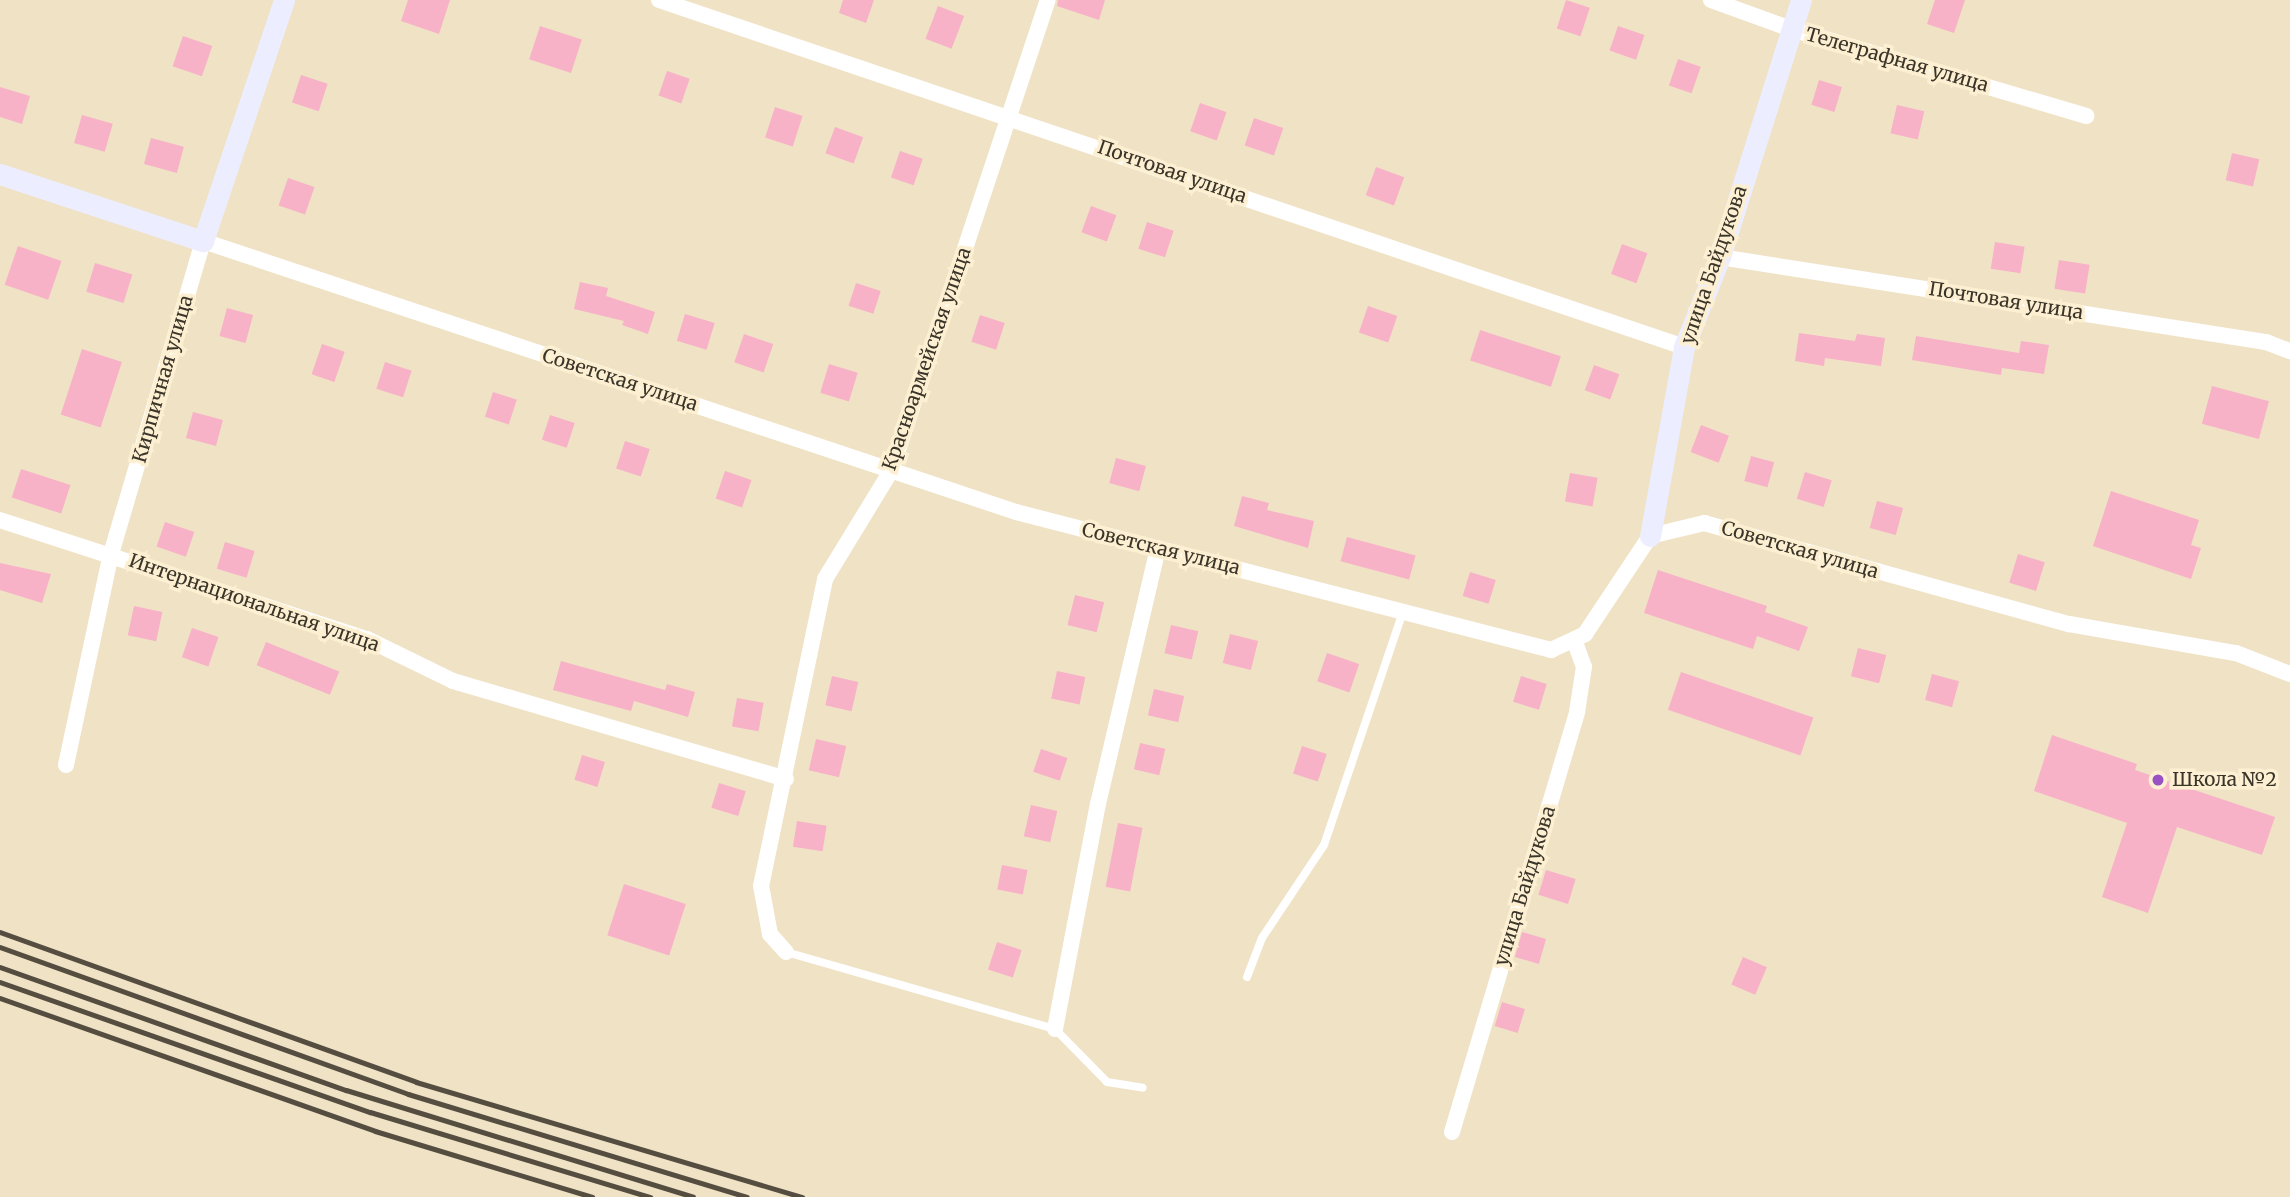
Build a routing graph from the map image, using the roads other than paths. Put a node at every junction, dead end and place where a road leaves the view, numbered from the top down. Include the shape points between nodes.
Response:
1 (284, 0) edge
2 (659, 0) edge
3 (1048, 0) edge
4 (1711, 0) edge
5 (1801, 0) edge
6 (1791, 29) junction
7 (1010, 116) junction
8 (2086, 116) dead end
9 (0, 174) edge
10 (203, 241) junction
11 (1720, 257) junction
12 (1684, 347) junction
13 (2290, 351) edge
14 (891, 471) junction
15 (0, 520) edge
16 (1650, 536) junction
17 (1158, 548) junction
18 (111, 554) junction
19 (1404, 609) junction
20 (1574, 639) junction
21 (2290, 674) edge
22 (66, 765) dead end
23 (784, 778) junction
24 (786, 952) joint
25 (1247, 977) dead end
26 (1055, 1029) junction
27 (1143, 1088) dead end
28 (1452, 1132) dead end

1 - 10 street, Кирпичная улица
2 - 7 street, Почтовая улица
3 - 7 street, Красноармейская улица
4 - 6 street, Телеграфная улица
5 - 6 street, улица Байдукова
6 - 8 street, Телеграфная улица
6 - 11 street, улица Байдукова
7 - 12 street, Почтовая улица
7 - 14 street, Красноармейская улица
9 - 10 street, Советская улица
10 - 14 street, Советская улица
10 - 18 street, Кирпичная улица
11 - 12 street, улица Байдукова
11 - 13 street, Почтовая улица via 2266,342
12 - 16 street, улица Байдукова
14 - 17 street, Советская улица via 1016,512
14 - 23 street, Красноармейская улица via 825,579
15 - 18 street, Интернациональная улица
16 - 20 street via 1585,634
16 - 21 street, Советская улица via 1704,523 2068,624 2236,653
17 - 19 street, Советская улица
17 - 26 street via 1098,804
18 - 22 street, Кирпичная улица
18 - 23 street, Интернациональная улица via 367,639 453,681
19 - 20 street, Советская улица via 1550,650
19 - 25 lane via 1324,845 1262,937
20 - 28 street, улица Байдукова via 1584,667 1577,712
23 - 24 street, Красноармейская улица via 761,886 770,934
24 - 26 lane
26 - 27 lane via 1107,1082

